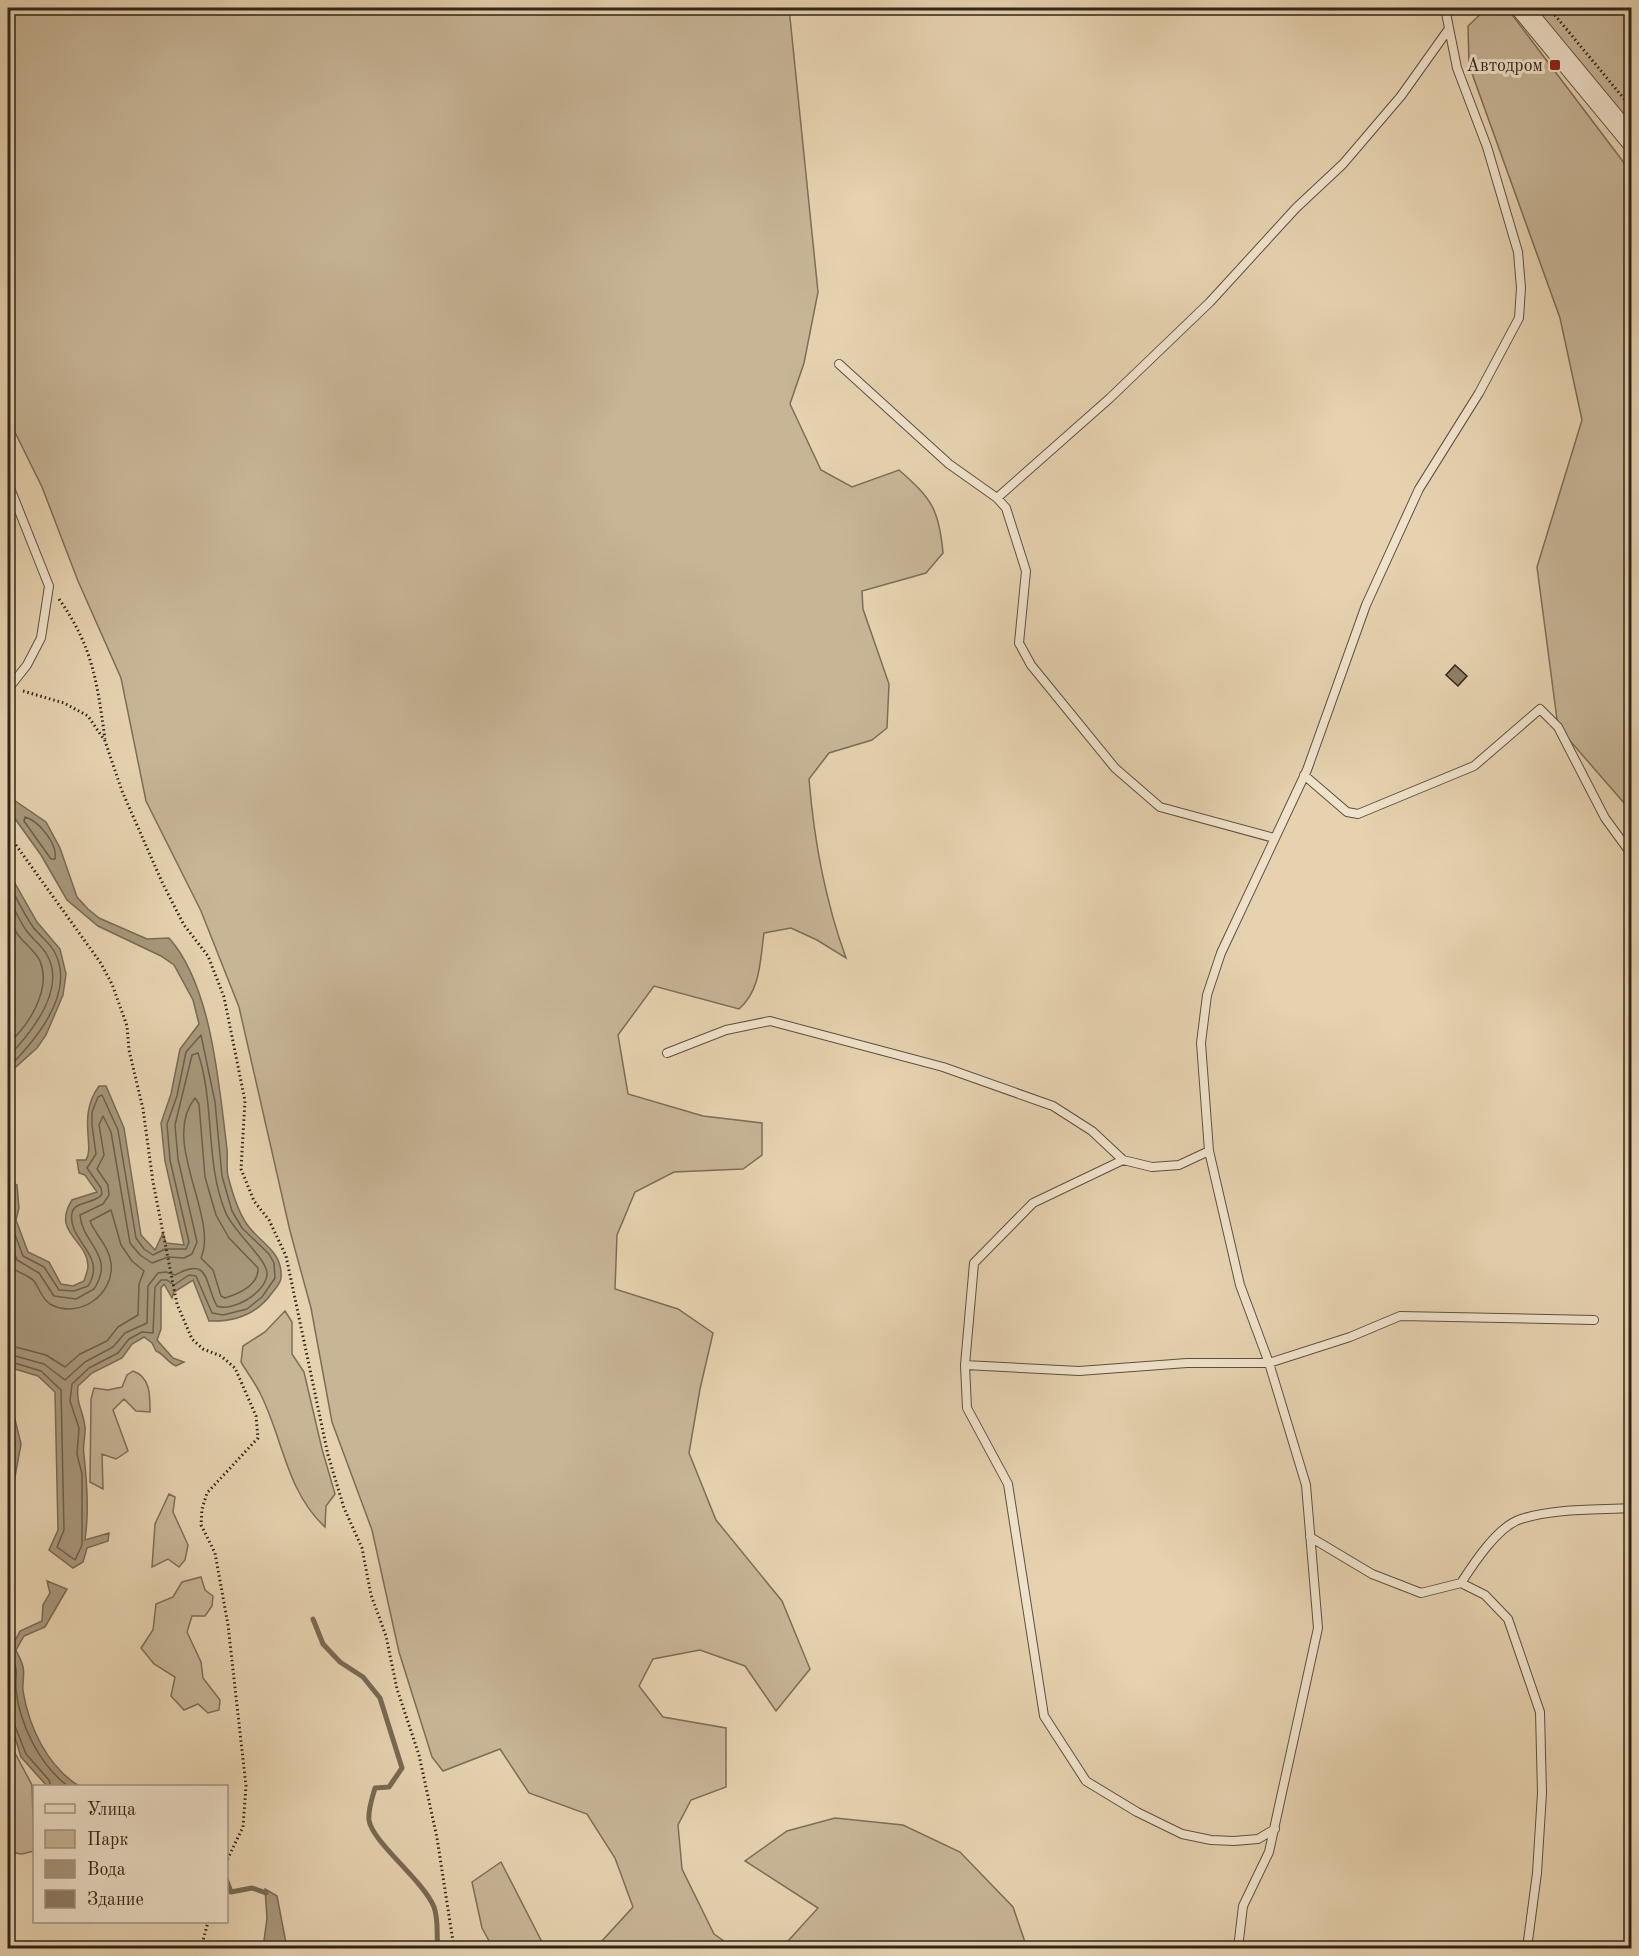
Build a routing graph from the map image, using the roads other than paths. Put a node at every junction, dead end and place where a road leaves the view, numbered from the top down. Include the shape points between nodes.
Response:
1 (1445, 8) edge
2 (1522, 8) edge
3 (1448, 30) junction
4 (1632, 141) edge
5 (839, 364) dead end
6 (8, 483) edge
7 (997, 498) junction
8 (9, 688) edge
9 (1304, 775) junction
10 (1274, 838) junction
11 (1632, 855) edge
12 (667, 1053) dead end
13 (1209, 1151) junction
14 (1124, 1160) junction
15 (1594, 1320) dead end
16 (1269, 1363) junction
17 (964, 1365) junction
18 (1632, 1508) edge
19 (1310, 1537) junction
20 (1461, 1582) junction
21 (1275, 1829) junction
22 (1238, 1948) edge
23 (1527, 1948) edge

1 - 3 lane
2 - 4 street
3 - 7 lane via 1401,96 1342,164 1210,302
3 - 9 lane via 1518,252 1519,318 1479,393 1419,489 1366,605
5 - 7 lane via 949,464
6 - 8 lane via 49,586 41,638
7 - 10 lane via 1006,507 1026,571 1019,644 1031,665 1115,768 1160,807
9 - 10 lane
9 - 11 lane via 1347,812 1358,814 1474,766 1540,709 1558,727 1605,818
10 - 13 lane via 1221,953 1207,995 1201,1043
12 - 14 lane via 726,1030 770,1021 943,1067 1053,1106 1092,1131
13 - 14 lane via 1179,1165 1152,1167
13 - 16 lane via 1240,1285
14 - 17 lane via 1033,1203 974,1263
15 - 16 lane via 1400,1316
16 - 17 lane via 1188,1363 1078,1371
16 - 19 lane via 1306,1485
17 - 21 lane via 967,1408 1008,1484 1044,1716 1086,1781 1182,1834 1211,1840 1258,1839
18 - 20 lane via 1519,1519 1484,1548
19 - 20 lane via 1372,1574 1421,1593
19 - 21 lane via 1318,1628
20 - 23 lane via 1485,1595 1508,1619 1540,1712 1541,1804
21 - 22 lane via 1269,1852 1242,1905

